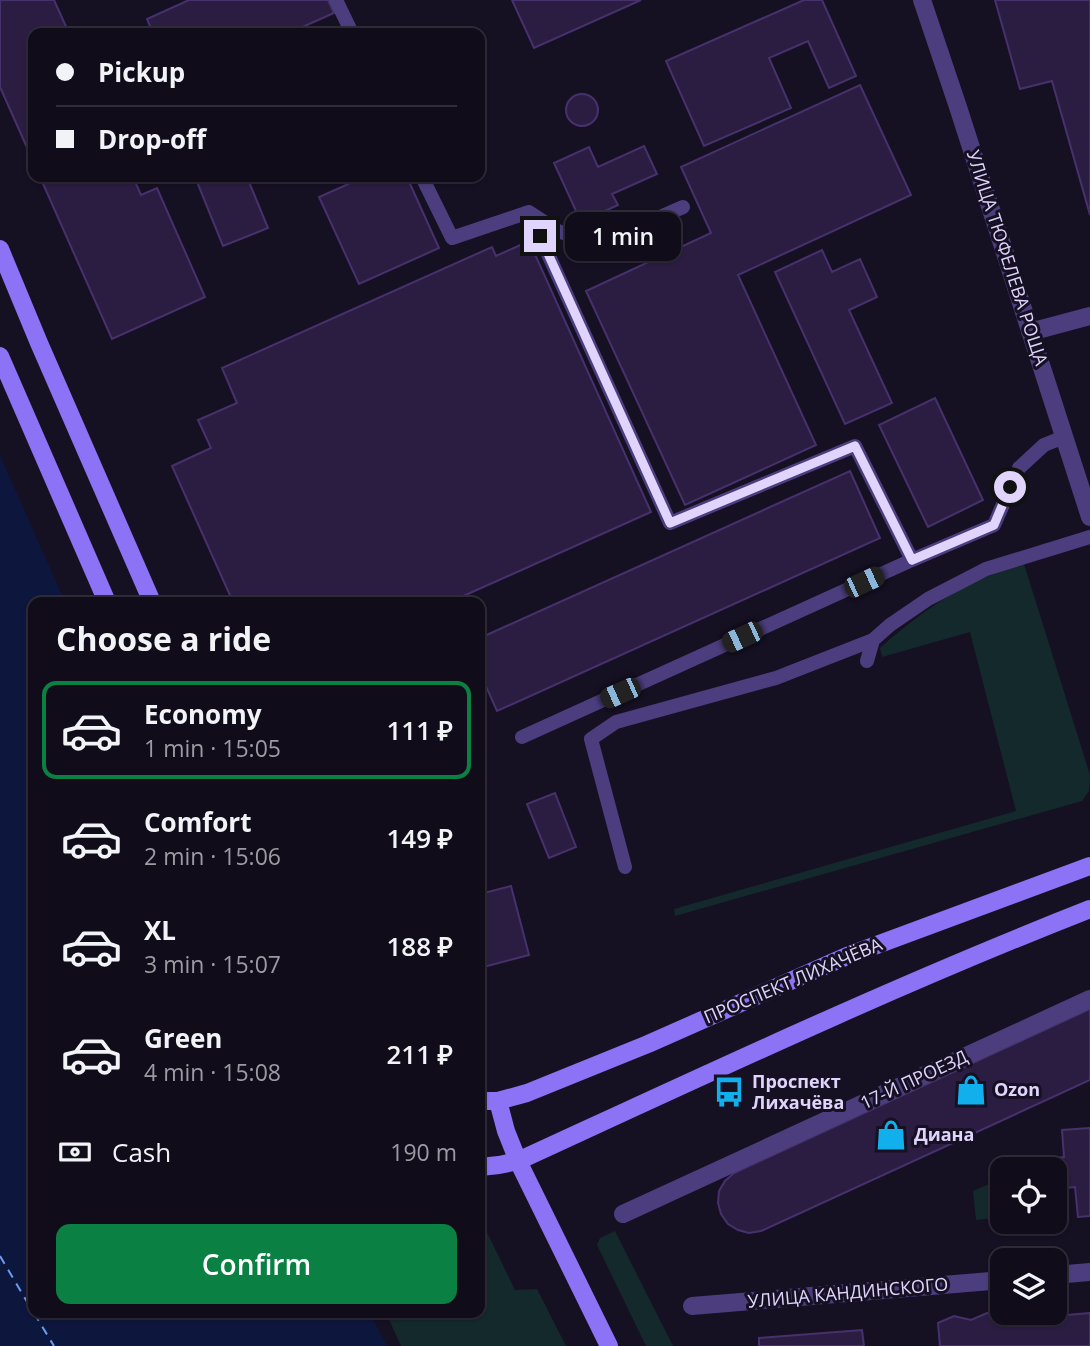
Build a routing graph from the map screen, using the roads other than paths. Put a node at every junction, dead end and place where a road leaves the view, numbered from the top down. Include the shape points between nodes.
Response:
1 (336, 0) edge
2 (922, 0) edge
3 (350, 28) edge
4 (424, 182) edge
5 (683, 207) dead end
6 (529, 212) junction
7 (0, 249) edge
8 (1090, 316) edge
9 (1030, 332) junction
10 (0, 356) edge
11 (1064, 437) junction
12 (1090, 517) edge
13 (1090, 537) edge
14 (912, 560) junction
15 (105, 597) edge
16 (150, 597) edge
17 (873, 640) junction
18 (867, 661) dead end
19 (522, 737) dead end
20 (1090, 866) edge
21 (625, 867) dead end
22 (1090, 909) edge
23 (1090, 999) edge
24 (485, 1101) edge
25 (498, 1101) junction
26 (518, 1161) junction
27 (485, 1166) edge
28 (623, 1214) dead end
29 (1090, 1272) edge
30 (1067, 1274) edge
31 (990, 1281) edge
32 (692, 1306) dead end
33 (609, 1346) edge

1 - 3 lane
2 - 9 street, УЛИЦА ТЮФЕЛЕВА РОЩА
4 - 6 lane via 452,238
5 - 6 lane via 597,245 558,231
6 - 14 lane via 670,523 855,446
7 - 16 street
8 - 9 street
9 - 11 street, УЛИЦА ТЮФЕЛЕВА РОЩА
10 - 15 street
11 - 12 street, УЛИЦА ТЮФЕЛЕВА РОЩА
11 - 14 lane via 1044,445 1018,468 994,525
13 - 17 lane via 986,569 928,599
14 - 19 lane
17 - 18 lane
17 - 21 lane via 776,678 616,722 591,739
20 - 25 street, ПРОСПЕКТ ЛИХАЧЁВА via 846,956 635,1049
22 - 26 street via 868,1002
23 - 28 street, 17-Й ПРОЕЗД
24 - 25 street, ПРОСПЕКТ ЛИХАЧЁВА
25 - 26 street
26 - 27 street
26 - 33 street
29 - 30 street
31 - 32 street, УЛИЦА КАНДИНСКОГО

